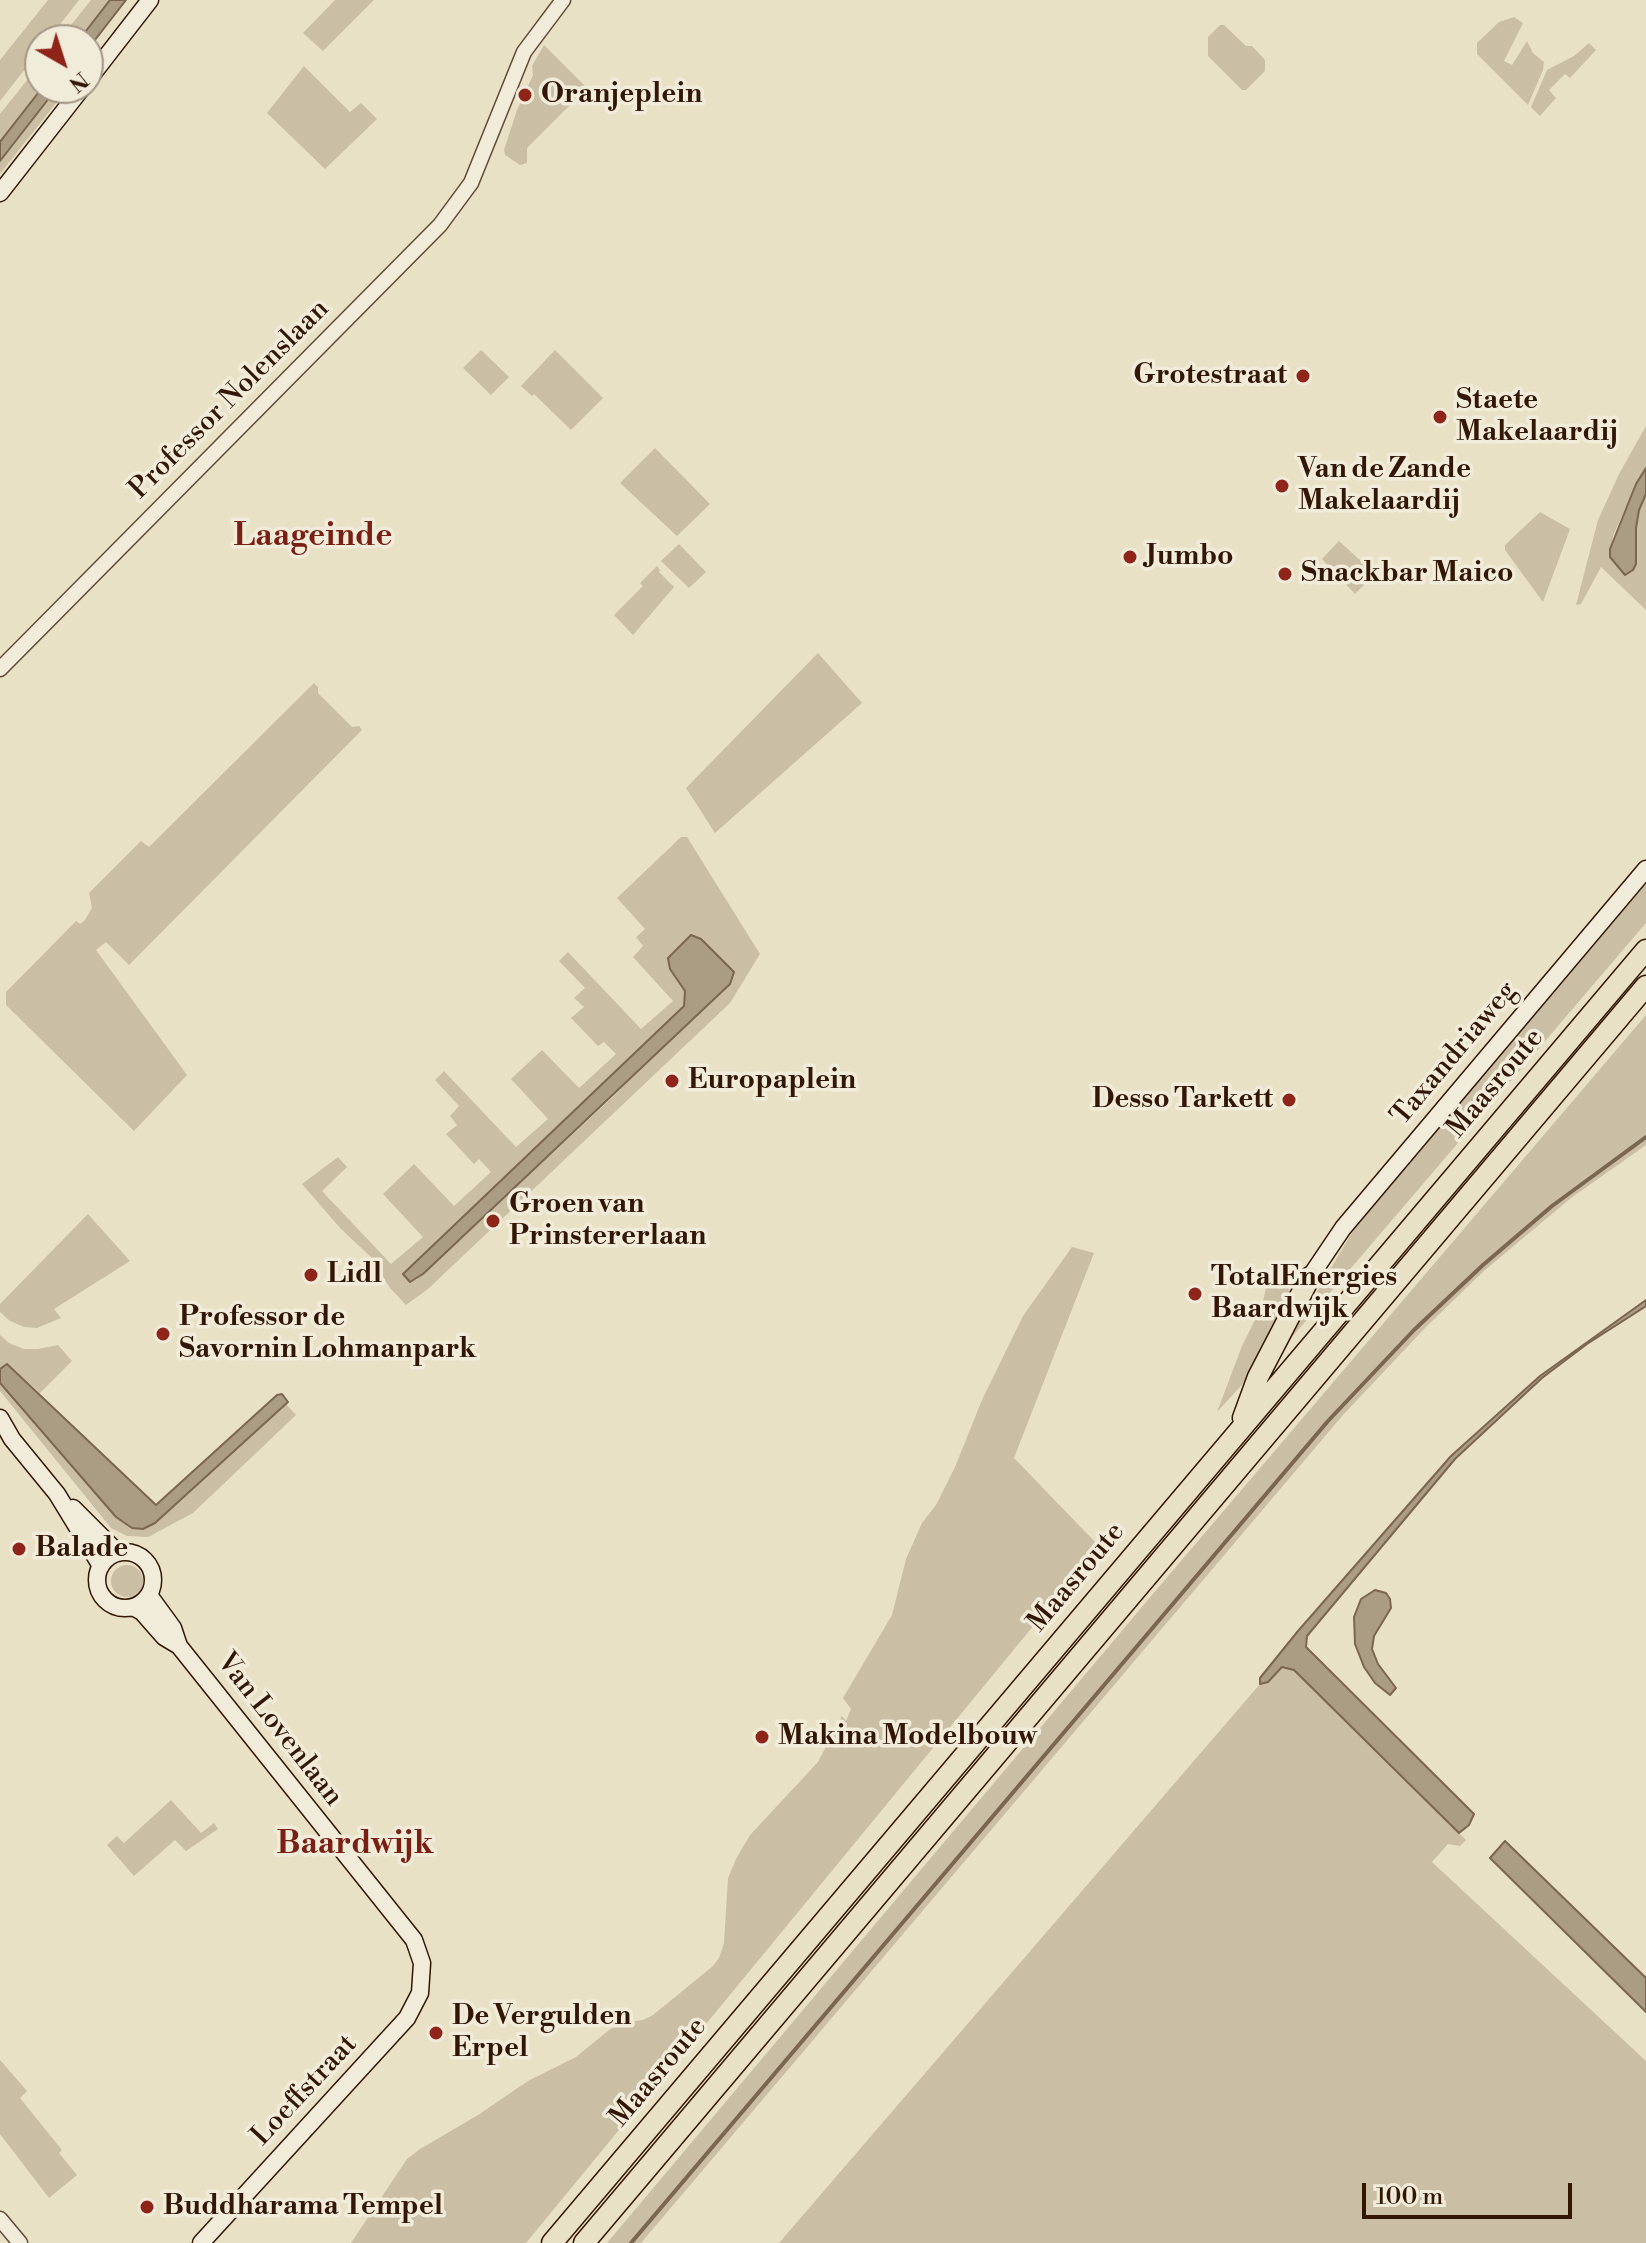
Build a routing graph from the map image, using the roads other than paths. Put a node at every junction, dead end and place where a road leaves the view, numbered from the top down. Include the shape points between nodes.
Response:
1 (150, 0) edge
2 (563, 0) edge
3 (104, 59) edge
4 (70, 104) edge
5 (0, 193) edge
6 (0, 669) edge
7 (1646, 869) edge
8 (1646, 950) edge
9 (1646, 986) edge
10 (1310, 1277) joint
11 (0, 1418) edge
12 (1238, 1432) junction
13 (6, 1434) edge
14 (57, 1494) junction
15 (118, 1553) junction
16 (101, 1566) junction
17 (149, 1595) junction
18 (133, 1607) junction
19 (179, 1646) junction
20 (422, 1963) joint
21 (0, 2219) edge
22 (20, 2243) edge
23 (201, 2243) edge
24 (552, 2243) edge
25 (584, 2243) edge

1 - 3 main road
2 - 6 street, Professor Nolenslaan via 516,67 471,183 440,225
4 - 5 main road
7 - 10 main road, Taxandriaweg via 1343,1228
8 - 12 highway, Maasroute
9 - 25 highway, Maasroute
10 - 12 highway via 1258,1377
11 - 13 main road
12 - 24 highway, Maasroute
13 - 14 main road
14 - 15 main road
14 - 16 main road
15 - 16 main road
15 - 17 main road via 134,1554 149,1565
16 - 18 main road via 98,1586 104,1598 116,1607
17 - 18 main road
17 - 19 main road, Van Lovenlaan
18 - 19 main road, Van Lovenlaan
19 - 20 main road, Van Lovenlaan via 414,1940
20 - 23 main road, Loeffstraat via 420,1993 407,2018
21 - 22 street

